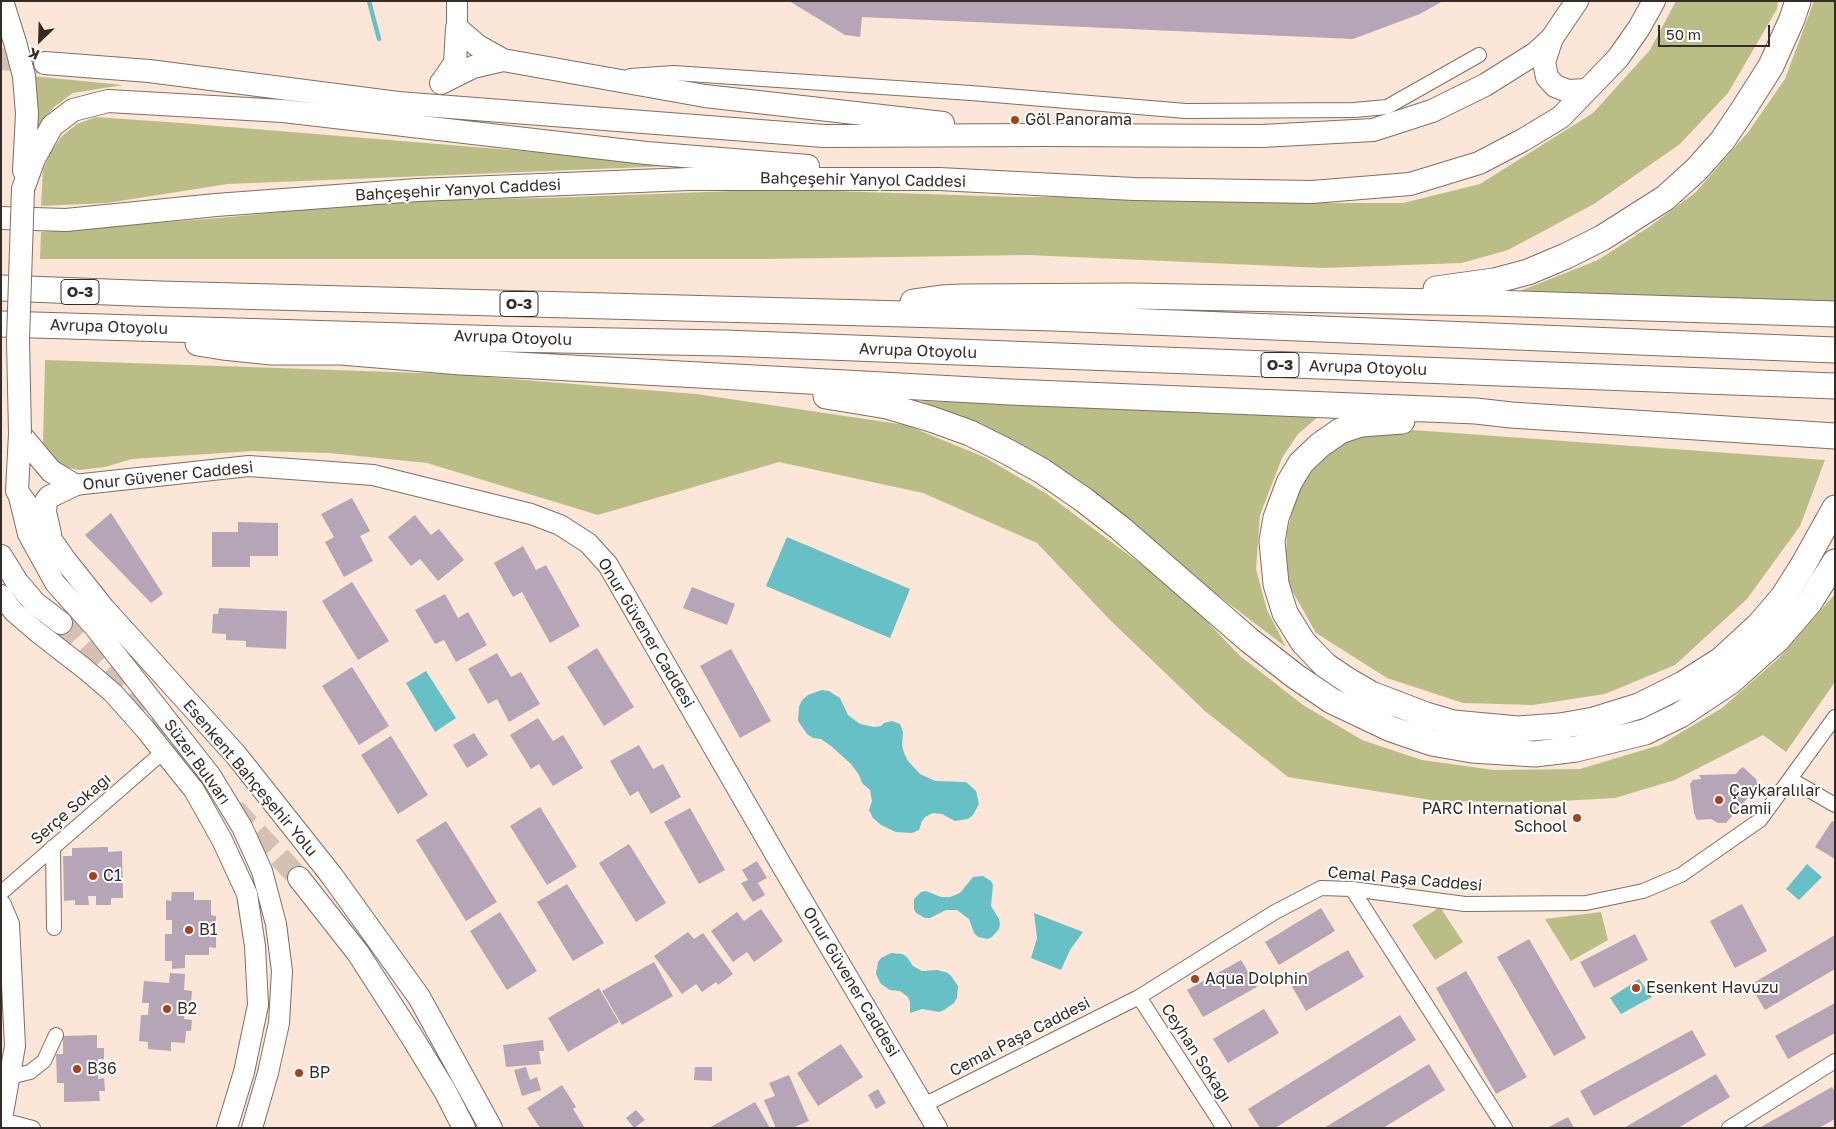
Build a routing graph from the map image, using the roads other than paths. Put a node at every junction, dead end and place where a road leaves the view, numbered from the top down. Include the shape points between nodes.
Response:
1 (2, 1) edge
2 (457, 1) edge
3 (1577, 1) edge
4 (1654, 1) edge
5 (1798, 1) edge
6 (457, 28) junction
7 (1552, 38) junction
8 (1479, 55) dead end
9 (503, 60) junction
10 (45, 63) tunnel mouth
11 (603, 78) junction
12 (442, 82) junction
13 (1587, 90) junction
14 (398, 103) junction
15 (1042, 135) junction
16 (939, 179) junction
17 (23, 189) junction
18 (1, 218) edge
19 (1, 288) edge
20 (1240, 300) junction
21 (879, 313) junction
22 (1835, 314) edge
23 (1, 324) edge
24 (136, 328) junction
25 (1835, 350) edge
26 (728, 376) junction
27 (1835, 386) edge
28 (1511, 415) junction
29 (20, 434) junction
30 (1835, 436) edge
31 (74, 486) junction
32 (18, 491) junction
33 (1835, 508) edge
34 (52, 540) junction
35 (1, 556) edge
36 (1835, 562) edge
37 (1, 595) edge
38 (61, 623) tunnel mouth
39 (1835, 717) edge
40 (163, 752) junction
41 (1790, 779) junction
42 (1835, 805) edge
43 (53, 847) junction
44 (299, 878) tunnel mouth
45 (1352, 890) junction
46 (1, 893) edge
47 (1, 905) edge
48 (54, 928) dead end
49 (1139, 997) junction
50 (8, 1031) edge
51 (56, 1035) dead end
52 (1835, 1060) edge
53 (10, 1077) junction
54 (924, 1105) junction
55 (2, 1122) edge
56 (33, 1128) edge
57 (227, 1128) edge
58 (252, 1128) edge
59 (464, 1128) edge
60 (491, 1128) edge
61 (938, 1128) edge
62 (1224, 1128) edge
63 (1505, 1128) edge
64 (1728, 1128) edge

1 - 17 main road via 24,76 27,114
2 - 6 street
3 - 7 main road
4 - 13 main road, Bahçeşehir Yanyol Caddesi via 1618,58
5 - 20 highway via 1771,66 1722,141 1664,198 1602,238 1528,272 1494,281 1397,292 1281,293
6 - 9 main road via 478,46
6 - 12 main road via 454,63
7 - 13 main road via 1544,62 1546,77 1555,86 1568,91
7 - 15 main road via 1536,53 1485,85 1432,110 1373,130 1262,136
8 - 11 street via 1387,107 1354,110 1186,111 674,73
9 - 11 main road
9 - 12 main road via 473,67
10 - 14 main road via 149,71
11 - 15 main road via 705,96
12 - 14 main road
13 - 16 main road, Bahçeşehir Yanyol Caddesi via 1561,118 1523,140 1479,163 1410,184 1312,192 1134,189
14 - 15 main road via 824,136
16 - 17 main road via 646,153 283,111 108,101 73,110 52,126 34,159
16 - 18 main road, Bahçeşehir Yanyol Caddesi via 688,179 436,189 66,220
17 - 29 main road, bridge via 18,340
19 - 21 highway, Avrupa Otoyolu / O-3
20 - 21 highway via 1133,296 962,297 910,303
20 - 22 highway via 1490,303
21 - 25 highway, Avrupa Otoyolu / O-3
23 - 24 highway, Avrupa Otoyolu / O-3
24 - 26 highway via 223,347 272,352 340,352
24 - 27 highway, Avrupa Otoyolu / O-3 via 725,343
26 - 28 highway
26 - 36 highway via 773,390 887,406 970,433 1042,471 1084,500 1248,640 1332,700 1391,729 1432,743 1472,750 1535,754 1576,749 1645,732 1680,715 1731,682 1777,640 1809,603
28 - 30 highway
28 - 33 highway via 1490,421 1377,422 1340,431 1300,463 1276,518 1272,541 1276,584 1285,613 1303,642 1347,680 1371,694 1426,716 1484,727 1560,726 1594,720 1639,706 1674,689 1721,660 1760,625 1798,575
29 - 31 main road via 51,471
29 - 32 main road
31 - 34 main road via 46,501 45,512
31 - 54 street, Onur Güvener Caddesi via 249,466 373,475 531,514 560,525 588,543 608,565
32 - 34 main road, Esenkent Bahçeşehir Yolu
32 - 58 street, Süzer Bulvarı via 28,534 55,583 96,629 211,776 242,827 262,871 276,924 282,971 279,1023
34 - 60 main road, Esenkent Bahçeşehir Yolu via 104,609 236,755 332,876 419,997
35 - 38 main road via 35,603
37 - 40 street, Süzer Bulvarı via 14,612 113,694
39 - 41 street, Cemal Paşa Caddesi
40 - 43 street, Serçe Sokağı
40 - 57 street, Süzer Bulvarı via 194,790 248,894 258,1005 244,1072
41 - 42 street
41 - 45 street, Cemal Paşa Caddesi via 1760,820 1681,875 1643,891 1586,903 1465,904
43 - 46 street, Serçe Sokağı
43 - 48 street
44 - 59 main road, Esenkent Bahçeşehir Yolu via 358,953 426,1060
45 - 49 street, Cemal Paşa Caddesi via 1321,888 1313,892 1275,912
45 - 63 street
47 - 50 street via 9,924
49 - 54 street, Cemal Paşa Caddesi
49 - 62 street, Ceyhan Sokağı
50 - 53 street via 15,1046
51 - 53 street via 44,1061 30,1072
52 - 64 street
53 - 55 street
54 - 61 street, Onur Güvener Caddesi
55 - 56 street

